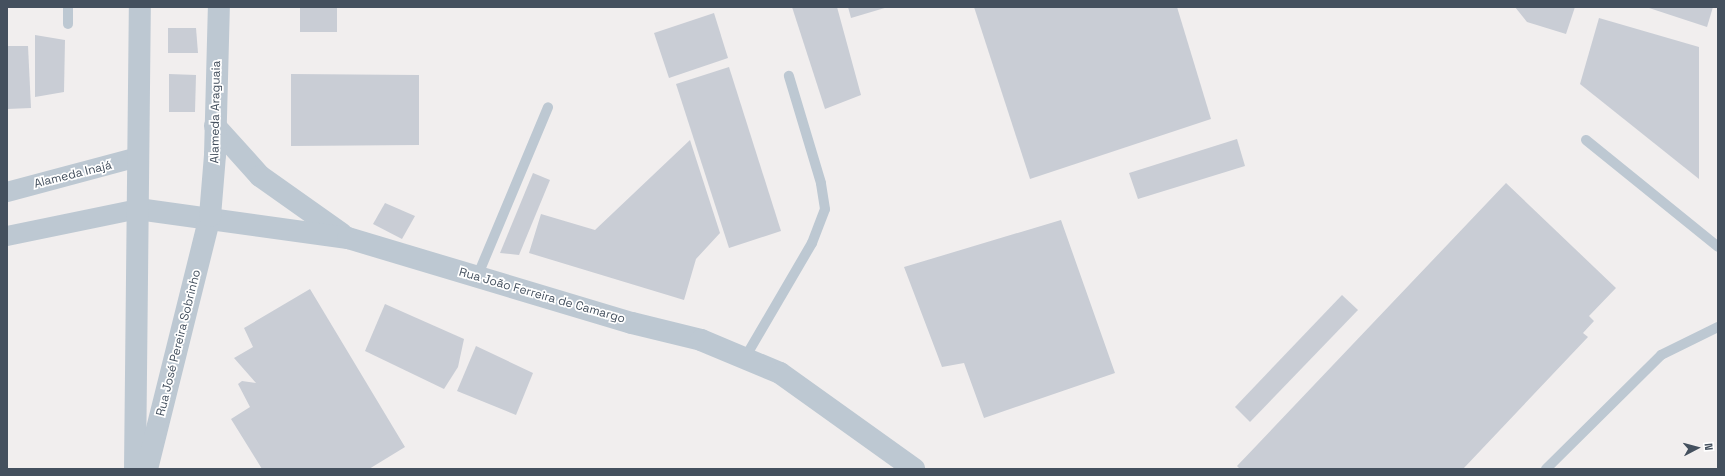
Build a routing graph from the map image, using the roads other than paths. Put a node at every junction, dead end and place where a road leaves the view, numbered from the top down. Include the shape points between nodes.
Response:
1 (68, 7) edge
2 (140, 7) edge
3 (219, 7) edge
4 (68, 24) dead end
5 (788, 76) dead end
6 (548, 107) dead end
7 (215, 126) junction
8 (1586, 140) dead end
9 (138, 157) junction
10 (7, 192) edge
11 (138, 209) junction
12 (210, 216) junction
13 (7, 236) edge
14 (348, 238) junction
15 (1718, 247) edge
16 (477, 277) junction
17 (1718, 328) edge
18 (746, 356) junction
19 (135, 469) edge
20 (147, 469) edge
21 (914, 469) edge
22 (1546, 469) edge

1 - 4 lane
2 - 9 street
3 - 7 street, Alameda Araguaia
5 - 18 lane via 821,182 824,209 812,243
6 - 16 lane
7 - 12 street, Alameda Araguaia
7 - 14 street via 260,176
8 - 15 lane
9 - 10 street, Alameda Inajá
9 - 11 street
11 - 12 street, Rua João Ferreira de Camargo
11 - 13 street
11 - 19 street
12 - 14 street, Rua João Ferreira de Camargo
12 - 20 street, Rua José Pereira Sobrinho
14 - 16 street, Rua João Ferreira de Camargo
16 - 18 street, Rua João Ferreira de Camargo via 701,340
17 - 22 lane via 1661,355
18 - 21 street, Rua João Ferreira de Camargo via 817,398

